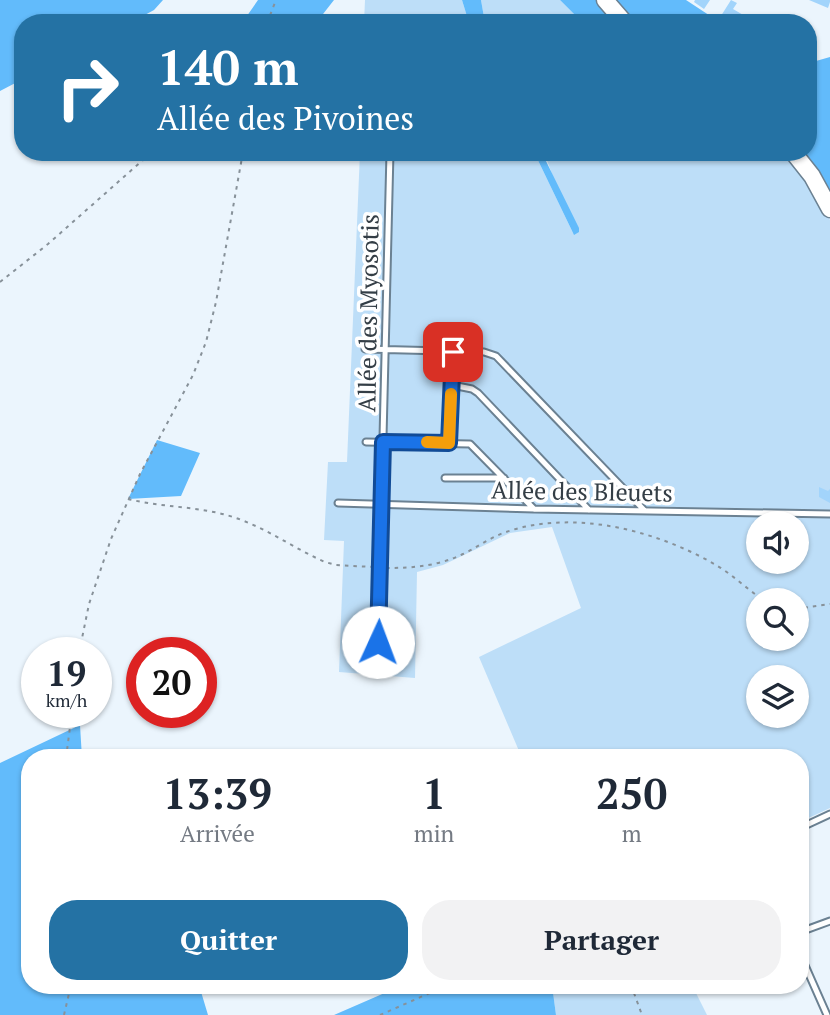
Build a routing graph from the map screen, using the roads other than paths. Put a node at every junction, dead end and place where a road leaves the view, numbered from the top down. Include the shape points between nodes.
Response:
1 (605, 0) edge
2 (617, 14) edge
3 (390, 161) edge
4 (800, 161) edge
5 (830, 209) edge
6 (365, 349) dead end
7 (385, 349) junction
8 (453, 352) junction
9 (452, 385) junction
10 (366, 442) dead end
11 (383, 442) junction
12 (449, 443) junction
13 (445, 478) dead end
14 (504, 478) junction
15 (338, 503) dead end
16 (383, 505) junction
17 (534, 509) junction
18 (589, 510) junction
19 (644, 510) junction
20 (828, 514) edge
21 (378, 642) dead end
22 (830, 814) edge
23 (809, 824) edge
24 (830, 920) edge
25 (809, 928) edge
26 (809, 974) edge
27 (827, 1015) edge

1 - 2 main road
3 - 7 lane, Allée des Myosotis
4 - 5 main road
6 - 7 lane
7 - 8 lane
7 - 11 lane, Allée des Myosotis
8 - 9 lane
8 - 19 lane via 496,356
9 - 12 lane
9 - 18 lane via 478,393
10 - 11 lane
11 - 12 lane
11 - 16 lane, Allée des Myosotis
12 - 14 lane via 470,444
13 - 14 lane
14 - 17 lane
15 - 16 lane, Allée des Bleuets
16 - 17 lane, Allée des Bleuets
16 - 21 lane, Allée des Myosotis
17 - 18 lane, Allée des Bleuets
18 - 19 lane, Allée des Bleuets
19 - 20 lane, Allée des Bleuets
22 - 23 lane
24 - 25 lane
26 - 27 lane

